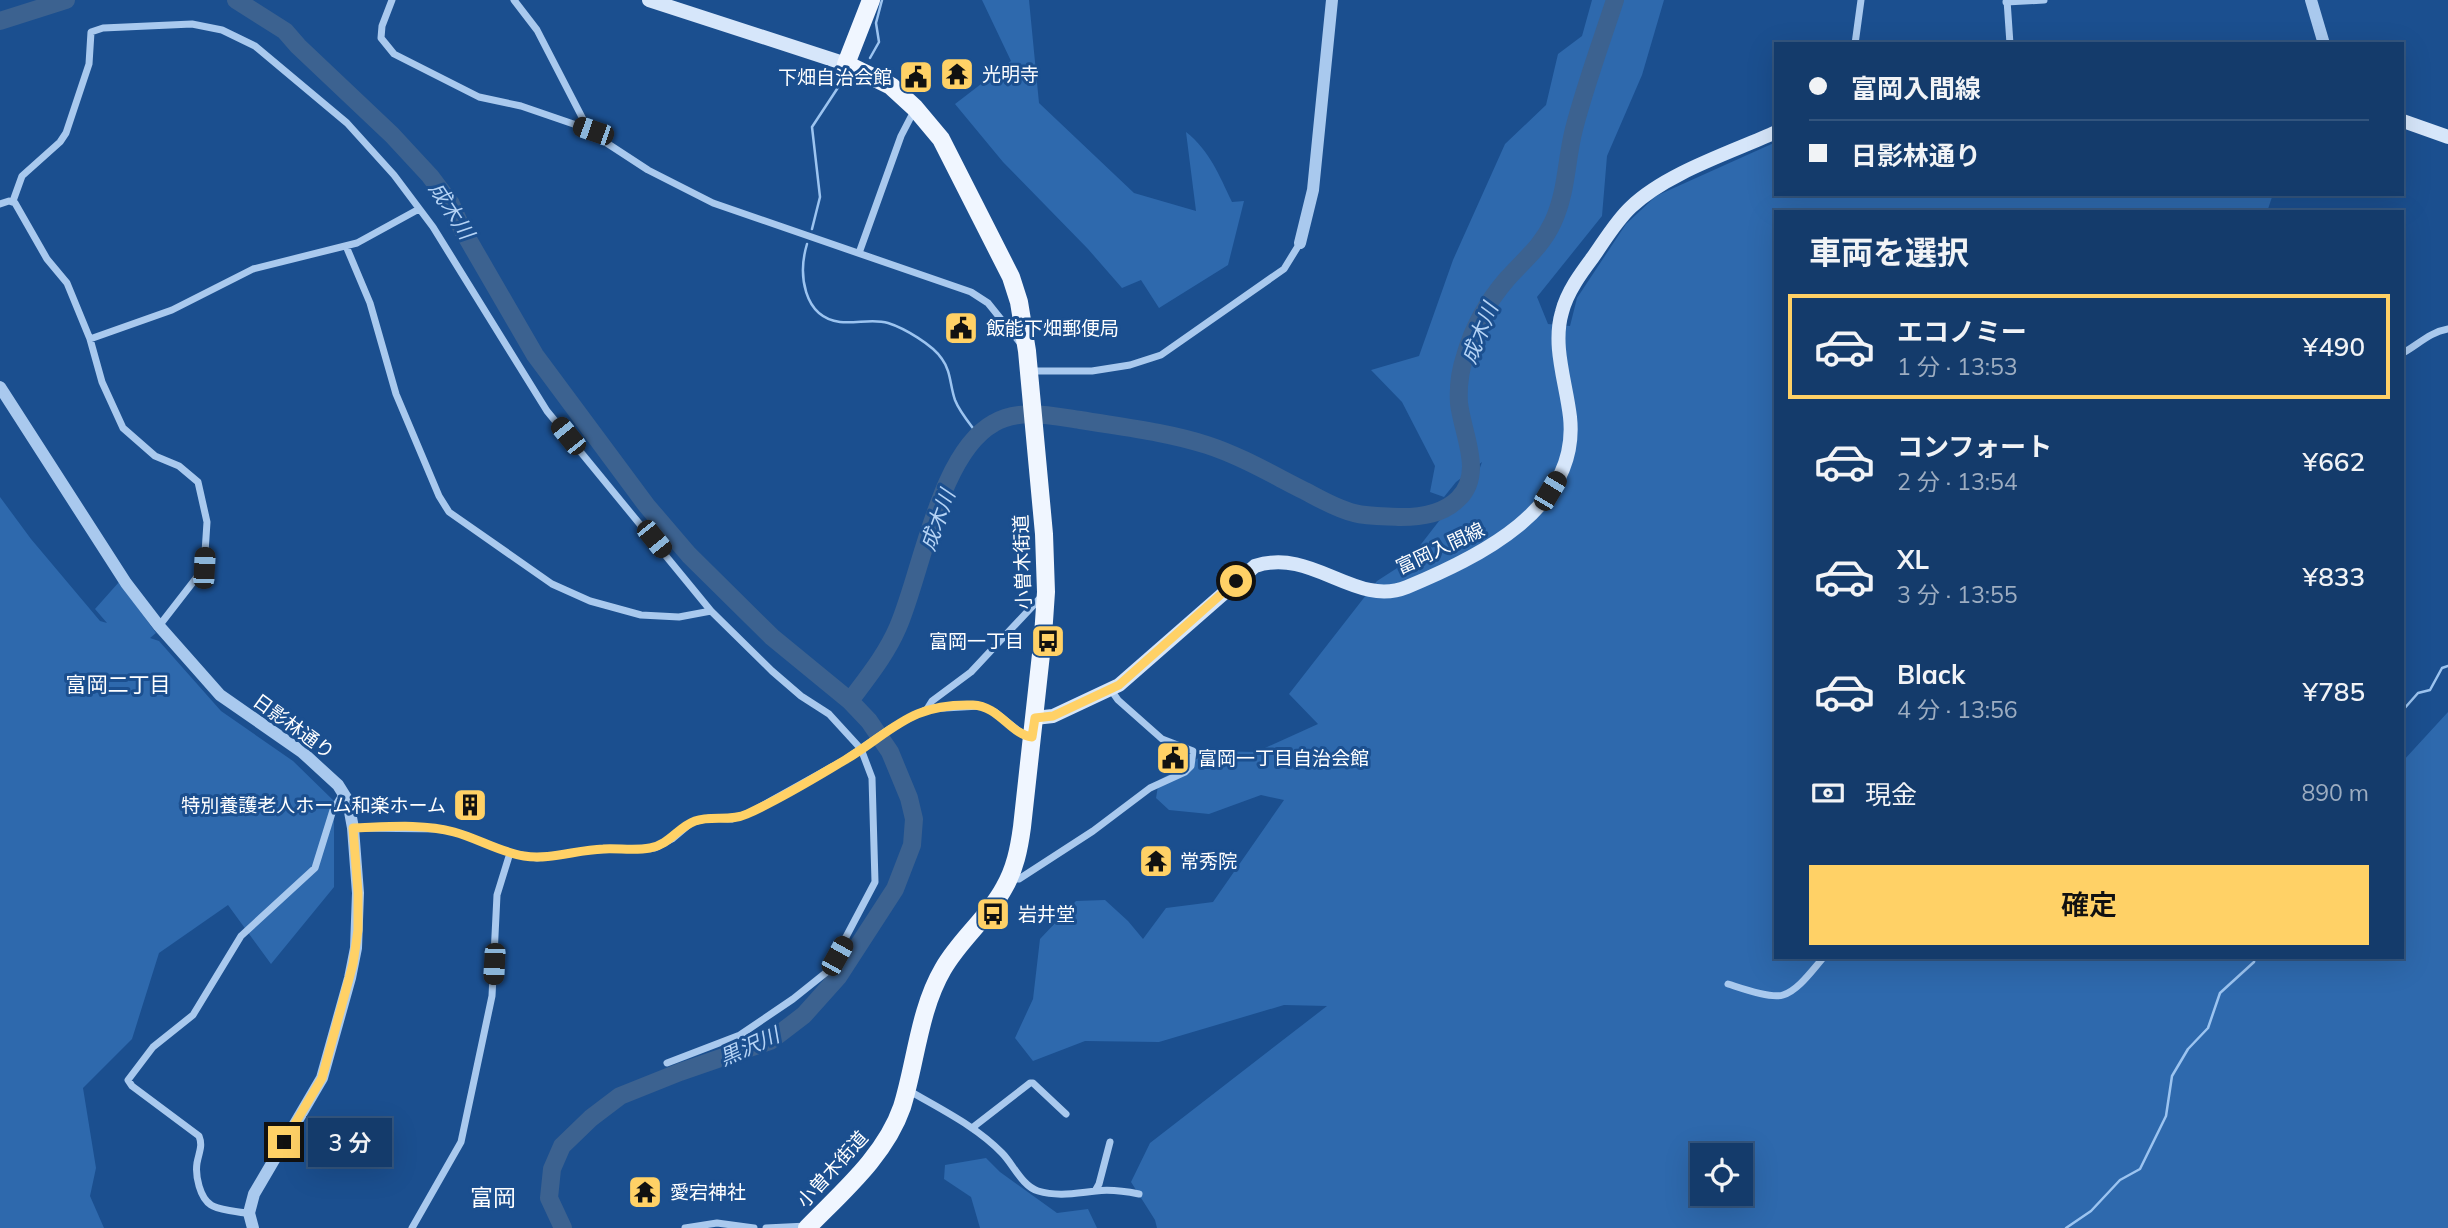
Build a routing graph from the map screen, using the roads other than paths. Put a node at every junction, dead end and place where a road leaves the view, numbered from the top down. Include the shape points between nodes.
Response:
1 (392, 0) edge
2 (514, 0) edge
3 (649, 0) edge
4 (871, 0) edge
5 (1332, 0) edge
6 (1861, 0) edge
7 (2044, 0) edge
8 (2311, 0) edge
9 (2006, 1) edge
10 (1855, 42) edge
11 (2010, 42) edge
12 (2323, 42) edge
13 (846, 64) junction
14 (915, 108) junction
15 (2404, 121) edge
16 (593, 131) junction
17 (1774, 133) edge
18 (2448, 137) edge
19 (13, 201) junction
20 (0, 204) edge
21 (419, 209) junction
22 (1300, 243) joint
23 (346, 246) junction
24 (859, 253) junction
25 (2448, 329) edge
26 (90, 339) junction
27 (1027, 351) junction
28 (2404, 352) edge
29 (1029, 376) junction
30 (0, 387) edge
31 (1046, 592) junction
32 (711, 611) junction
33 (159, 626) junction
34 (1111, 690) junction
35 (927, 709) junction
36 (1035, 718) junction
37 (1032, 737) junction
38 (861, 749) junction
39 (343, 792) junction
40 (353, 828) junction
41 (510, 853) junction
42 (1009, 879) junction
43 (1822, 959) edge
44 (1728, 984) dead end
45 (667, 1063) dead end
46 (907, 1089) junction
47 (1066, 1114) dead end
48 (972, 1128) junction
49 (1110, 1142) dead end
50 (1095, 1191) junction
51 (1139, 1194) dead end
52 (249, 1213) junction
53 (808, 1227) edge
54 (253, 1228) edge
55 (412, 1228) edge
56 (685, 1228) edge
57 (754, 1228) edge
58 (766, 1228) edge

1 - 16 street via 381,38 394,54 479,97
2 - 16 street via 537,30
3 - 13 main road
4 - 13 main road
5 - 22 street via 1314,190
6 - 10 street
7 - 9 street
8 - 12 street
9 - 11 street
13 - 14 main road, 小曽木街道 via 891,86
14 - 24 street
14 - 27 main road, 小曽木街道 via 941,139 1011,277
15 - 18 main road
16 - 24 street via 648,170 713,203
17 - 34 main road, 富岡入間線 via 1681,174 1646,195 1619,220 1581,273 1559,322 1570,416 1569,448 1550,491 1515,529 1465,560 1392,591 1368,590 1297,563 1255,566
19 - 20 street
19 - 21 street via 22,176 66,133 89,64 91,32 191,23 222,30 255,46 362,138
19 - 26 street via 47,259 67,283
21 - 23 street
21 - 32 street via 540,402
22 - 29 street via 1284,269 1161,355 1130,365
23 - 26 street via 253,269 172,310
23 - 32 street via 370,303 396,394 449,512 552,584 590,601 641,615 679,617
24 - 27 street via 981,297
25 - 28 street via 2434,332
26 - 33 street via 102,382 123,428 155,456 179,466 198,482 207,522 204,568
27 - 29 main road, 小曽木街道
29 - 31 main road, 小曽木街道
30 - 33 street, 日影林通り
31 - 35 street via 971,672
31 - 36 main road, 小曽木街道
32 - 38 street via 772,671 830,714
33 - 39 street, 日影林通り via 220,695 302,752
34 - 36 main road, 富岡入間線 via 1053,716
34 - 42 street via 1162,739 1193,751 1191,766 1150,788 1019,879
35 - 37 street via 980,706
35 - 38 street
36 - 37 main road, 小曽木街道
37 - 42 main road, 小曽木街道 via 1020,843
38 - 41 street via 749,813 692,822 655,848 537,858
38 - 45 street via 872,778 875,882 828,971 740,1035
39 - 40 street, 日影林通り
39 - 52 street via 316,868 241,936 193,1015 153,1047 128,1080 199,1136 198,1181 209,1204
40 - 41 street via 443,829
40 - 52 street, 日影林通り via 356,948 332,1048 322,1078 254,1194
41 - 55 street via 497,895 492,996 466,1128
42 - 46 main road, 小曽木街道 via 942,970
43 - 44 street via 1782,995
46 - 48 street
46 - 53 main road, 小曽木街道 via 880,1148
47 - 48 street via 1030,1083
48 - 50 street via 1001,1152 1034,1190 1078,1195
49 - 50 street
50 - 51 street
52 - 54 street
53 - 58 street
56 - 57 street via 717,1223

